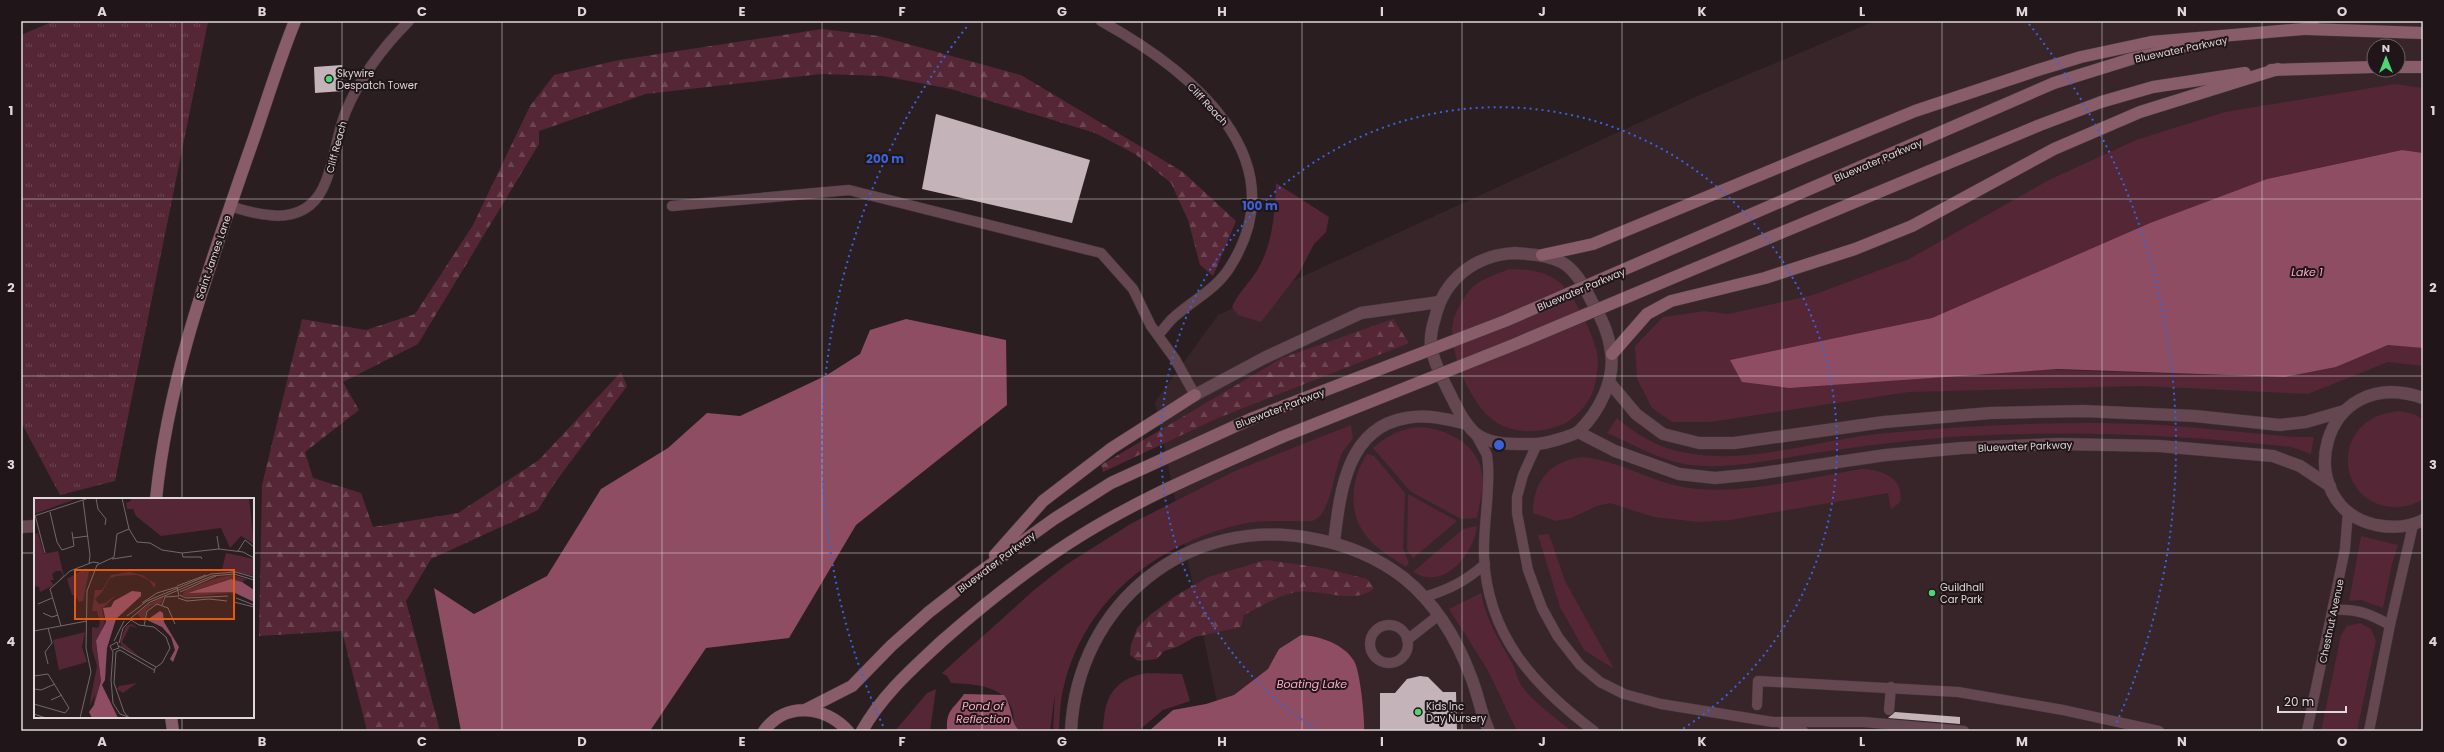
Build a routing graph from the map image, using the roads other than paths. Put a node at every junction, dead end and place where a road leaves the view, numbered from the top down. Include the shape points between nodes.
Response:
1 (295, 21) edge
2 (409, 21) edge
3 (1100, 21) edge
4 (2315, 28) junction
5 (2423, 33) edge
6 (2406, 67) edge
7 (2423, 67) edge
8 (2366, 68) edge
9 (2278, 69) junction
10 (230, 206) junction
11 (672, 206) dead end
12 (1542, 255) junction
13 (1439, 302) junction
14 (1158, 336) junction
15 (1612, 354) junction
16 (1610, 383) junction
17 (1196, 395) junction
18 (2423, 398) edge
19 (2344, 412) junction
20 (1467, 424) junction
21 (1578, 432) junction
22 (1475, 433) junction
23 (1537, 444) junction
24 (2330, 486) junction
25 (156, 498) edge
26 (2348, 511) junction
27 (2418, 523) edge
28 (34, 526) edge
29 (21, 527) edge
30 (1334, 542) junction
31 (1485, 564) junction
32 (979, 573) junction
33 (1424, 597) junction
34 (2334, 610) junction
35 (1439, 616) junction
36 (2390, 624) junction
37 (1407, 640) dead end
38 (1891, 687) junction
39 (1757, 705) dead end
40 (804, 710) junction
41 (1889, 710) dead end
42 (171, 718) edge
43 (1773, 722) junction
44 (173, 731) edge
45 (764, 731) edge
46 (848, 731) edge
47 (862, 731) edge
48 (1071, 731) edge
49 (1488, 731) edge
50 (1594, 731) edge
51 (1803, 731) edge
52 (1964, 731) edge
53 (2159, 731) edge
54 (2308, 731) edge
55 (2369, 731) edge

1 - 10 street, Saint James Lane
2 - 10 lane, Cliff Reach via 385,48 351,100 327,180 319,195 300,211 285,216 259,215
3 - 14 lane, Cliff Reach via 1156,55 1222,115 1238,140 1250,175 1250,218 1233,262 1218,283 1172,318
4 - 5 street, Bluewater Parkway
4 - 12 street via 2151,42 2081,57 1915,111 1593,244
4 - 32 street, Bluewater Parkway, bridge via 2191,45 2131,59 2067,79 1997,106 1506,321 1253,418 1111,483 1054,519
6 - 7 street
8 - 9 street
9 - 15 street via 2133,115 2054,149 1912,226 1855,249 1765,278 1671,301 1647,314
9 - 47 street, bridge via 2189,80 2101,102 2025,131 1513,345 1282,437 1154,496 1069,543 983,607 902,678 881,702
10 - 25 street, Saint James Lane via 196,306 174,388 163,437
11 - 14 lane via 849,190 1101,253 1133,289
12 - 13 street via 1504,253 1476,262 1454,278
12 - 15 street via 1560,261 1582,282 1606,327
13 - 17 street via 1361,313 1264,358
13 - 20 street via 1431,332 1433,354 1457,409
14 - 17 lane via 1176,359
15 - 16 street
16 - 19 street, Bluewater Parkway via 1636,414 1663,434 1699,444 1734,444 1884,422 1990,413 2082,411 2195,416 2280,425 2306,422
16 - 21 street via 1594,412
17 - 32 street via 1112,448 1043,501
18 - 19 street, Bluewater Parkway via 2405,392 2383,391 2362,398
19 - 24 street, Bluewater Parkway via 2332,428 2326,446 2325,466
20 - 22 street
20 - 30 street via 1435,418 1407,418 1372,434 1356,451 1346,472
21 - 23 street
21 - 24 street, Bluewater Parkway via 1615,451 1679,474 1715,478 1886,455 1962,448 2060,444 2159,446 2273,456 2300,466
22 - 23 street via 1496,442
22 - 31 lane via 1487,455 1489,469 1484,522
23 - 43 lane via 1517,497 1524,554 1542,608 1558,637 1580,665 1600,682 1624,694 1661,704
24 - 26 street, Bluewater Parkway
26 - 27 street, Bluewater Parkway via 2368,523 2390,528
26 - 34 lane, Chestnut Avenue via 2346,549
27 - 36 lane
28 - 29 street
30 - 33 street via 1374,558
30 - 48 street via 1281,534 1237,538 1198,548 1158,570 1126,598 1098,634 1077,682
31 - 33 lane via 1469,578 1446,590
31 - 50 lane via 1496,614 1522,664 1548,694
32 - 40 street, Bluewater Parkway via 891,646 852,686
33 - 35 street
34 - 36 lane via 2367,612
34 - 54 lane, Chestnut Avenue
35 - 37 lane
35 - 49 street via 1457,643
36 - 55 lane
38 - 39 lane via 1758,681
38 - 41 lane
38 - 53 lane via 1984,696
40 - 45 street via 783,715
40 - 46 street via 828,715
42 - 44 street
43 - 51 lane
43 - 52 lane via 1864,722

